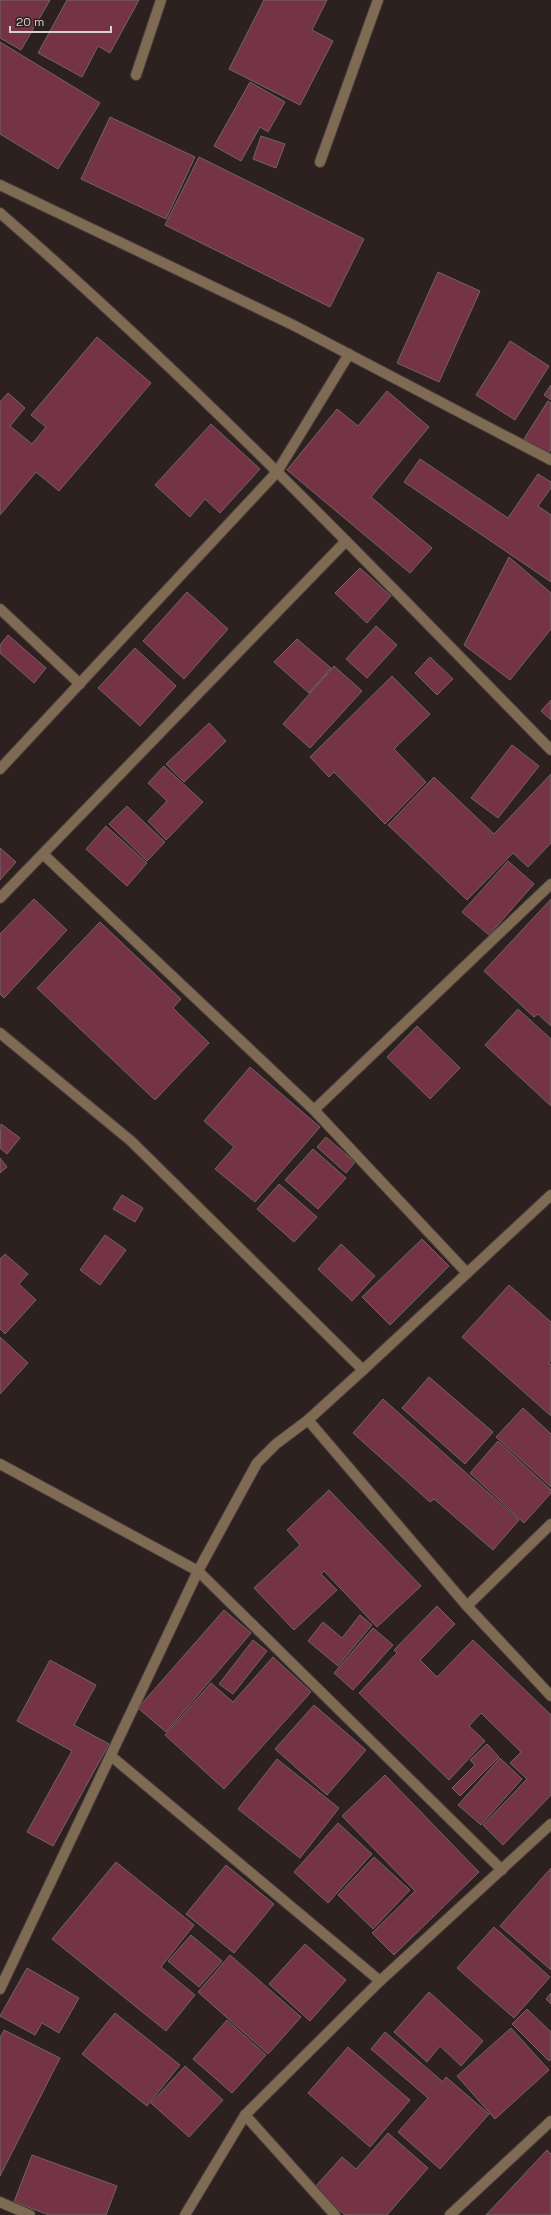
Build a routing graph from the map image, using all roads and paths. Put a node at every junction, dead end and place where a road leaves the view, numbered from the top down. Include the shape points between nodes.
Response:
1 (161, 0) edge
2 (378, 0) edge
3 (136, 75) dead end
4 (320, 162) dead end
5 (0, 186) edge
6 (0, 213) edge
7 (349, 354) junction
8 (551, 460) edge
9 (277, 472) junction
10 (346, 541) junction
11 (0, 609) edge
12 (80, 684) junction
13 (551, 750) edge
14 (0, 769) edge
15 (43, 854) junction
16 (551, 884) edge
17 (0, 898) edge
18 (0, 1032) edge
19 (314, 1110) junction
20 (551, 1195) edge
21 (467, 1273) junction
22 (363, 1370) junction
23 (308, 1420) junction
24 (0, 1464) edge
25 (551, 1524) edge
26 (198, 1571) junction
27 (467, 1606) junction
28 (551, 1696) edge
29 (111, 1756) junction
30 (551, 1824) edge
31 (502, 1870) junction
32 (380, 1981) junction
33 (0, 1989) edge
34 (245, 2115) junction
35 (551, 2121) edge
36 (0, 2202) edge
37 (30, 2215) edge
38 (185, 2215) edge
39 (335, 2215) edge
40 (450, 2215) edge

1 - 3 street
2 - 4 street
5 - 7 street via 294,325
6 - 9 street via 74,277
7 - 8 street
7 - 9 street
9 - 10 street
9 - 12 street
10 - 13 street
10 - 15 street
11 - 12 street
12 - 14 street
15 - 17 street
15 - 19 street
16 - 19 street
18 - 22 street via 131,1141
19 - 21 street
20 - 21 street
21 - 22 street
22 - 23 street
23 - 26 street via 276,1444 257,1463
23 - 27 street
24 - 26 street
25 - 27 street
26 - 29 street
26 - 31 street
27 - 28 street
29 - 32 street
29 - 33 street
30 - 31 street
31 - 32 street
32 - 34 street
34 - 38 street
34 - 39 street
35 - 40 street
36 - 37 street

